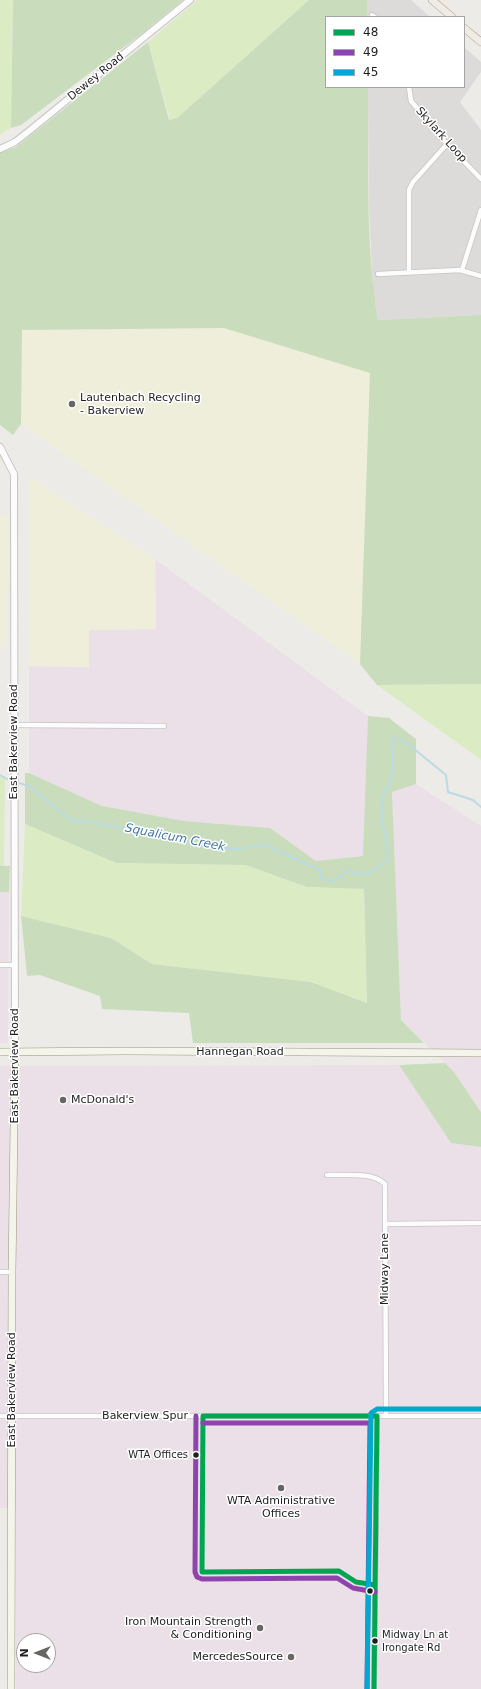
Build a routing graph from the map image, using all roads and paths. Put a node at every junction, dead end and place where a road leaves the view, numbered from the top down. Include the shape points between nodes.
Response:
1 (190, 0) edge
2 (432, 0) edge
3 (451, 16) edge
4 (465, 29) edge
5 (481, 42) edge
6 (409, 88) edge
7 (447, 144) junction
8 (0, 149) edge
9 (481, 179) edge
10 (481, 210) edge
11 (462, 270) junction
12 (409, 272) junction
13 (378, 274) dead end
14 (481, 276) edge
15 (0, 447) edge
16 (14, 725) junction
17 (164, 726) dead end
18 (0, 965) edge
19 (14, 965) junction
20 (0, 1052) edge
21 (15, 1052) junction
22 (481, 1054) edge
23 (327, 1175) dead end
24 (386, 1224) junction
25 (481, 1224) edge
26 (0, 1272) edge
27 (12, 1272) junction
28 (0, 1416) edge
29 (13, 1416) junction
30 (377, 1416) junction
31 (386, 1416) junction
32 (481, 1416) edge
33 (11, 1689) edge
34 (374, 1689) edge

1 - 8 street, Dewey Road via 15,142
2 - 3 main road
4 - 5 main road
6 - 7 street, Skylark Loop via 411,101
7 - 9 street, Skylark Loop
7 - 12 street via 413,182 409,190
10 - 11 street
11 - 12 street
11 - 14 street
12 - 13 street
15 - 16 street, East Bakerview Road via 14,474
16 - 17 street
16 - 19 street, East Bakerview Road
18 - 19 street
19 - 21 street, East Bakerview Road
20 - 21 main road, Hannegan Road
21 - 22 main road, Hannegan Road
21 - 27 main road, East Bakerview Road
23 - 24 street, Midway Lane via 379,1178 385,1184
24 - 25 street
24 - 31 street, Midway Lane
26 - 27 street
27 - 29 main road, East Bakerview Road
28 - 29 street, Bakerview Spur
29 - 30 street, Bakerview Spur
29 - 33 main road, East Bakerview Road
30 - 31 street, Bakerview Spur
30 - 34 street
31 - 32 street, Bakerview Spur

